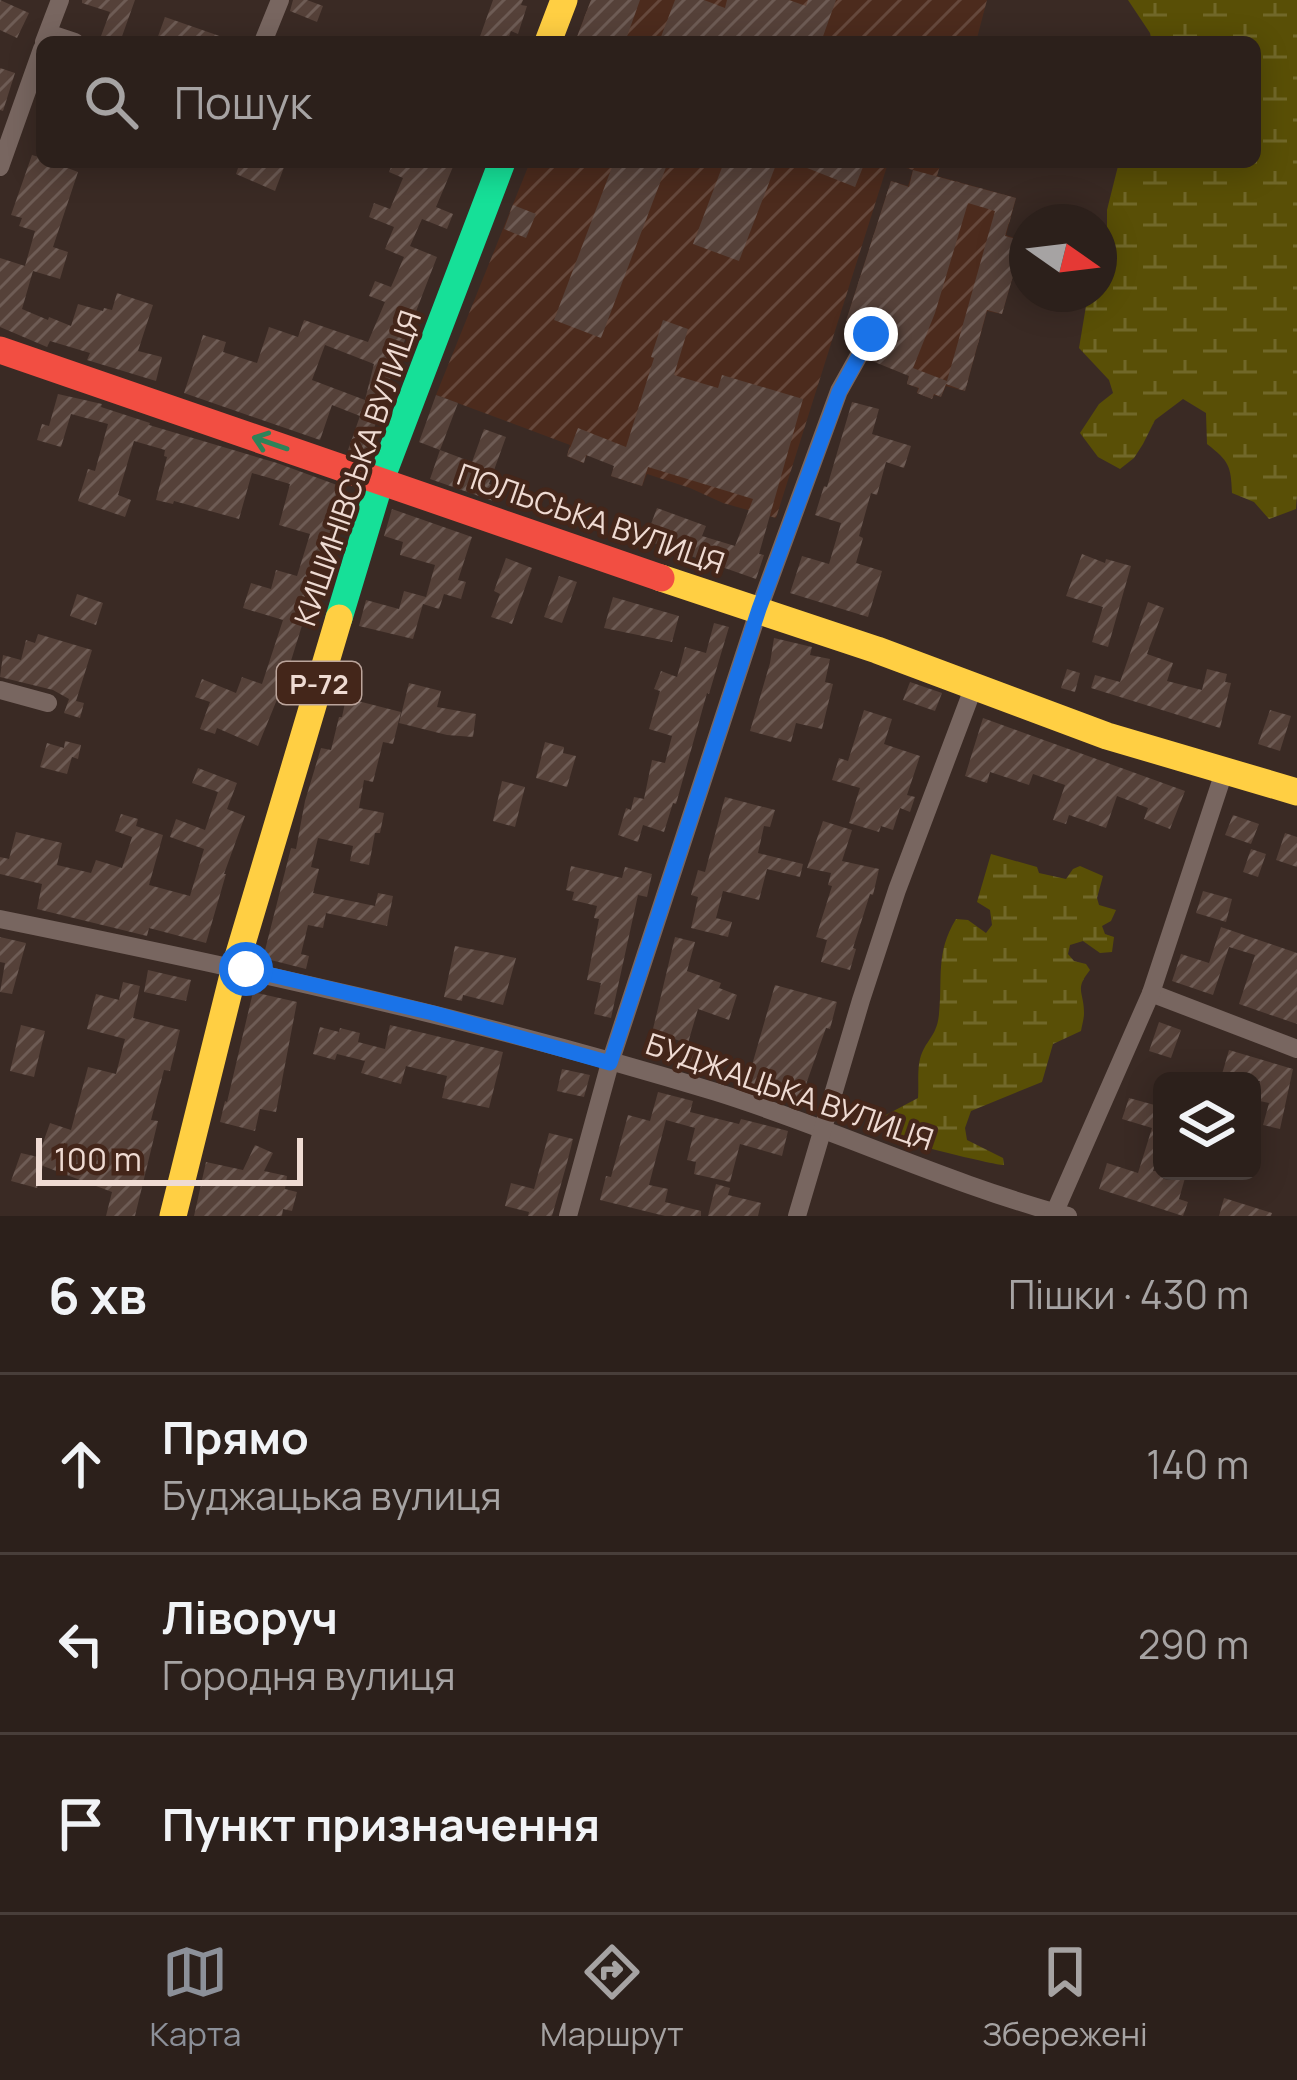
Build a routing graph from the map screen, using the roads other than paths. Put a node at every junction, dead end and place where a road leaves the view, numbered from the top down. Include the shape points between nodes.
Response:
1 (60, 0) edge
2 (280, 0) edge
3 (564, 0) edge
4 (47, 36) edge
5 (265, 36) edge
6 (550, 36) edge
7 (36, 66) edge
8 (0, 166) edge
9 (500, 168) edge
10 (871, 334) dead end
11 (0, 350) edge
12 (380, 482) junction
13 (759, 609) junction
14 (974, 686) junction
15 (0, 690) edge
16 (48, 703) dead end
17 (1224, 772) junction
18 (1297, 792) edge
19 (0, 919) edge
20 (235, 967) junction
21 (1150, 993) junction
22 (1297, 1049) edge
23 (610, 1063) junction
24 (823, 1130) junction
25 (1058, 1215) edge
26 (172, 1216) edge
27 (568, 1216) edge
28 (797, 1216) edge

1 - 4 street
2 - 5 street
3 - 6 street
7 - 8 street
9 - 12 street, КИШИНІВСЬКА ВУЛИЦЯ / Р-72
10 - 13 street via 839,392
12 -> 11 street, ПОЛЬСЬКА ВУЛИЦЯ
12 - 13 street, ПОЛЬСЬКА ВУЛИЦЯ
12 - 20 street, КИШИНІВСЬКА ВУЛИЦЯ / Р-72
13 - 14 street, ПОЛЬСЬКА ВУЛИЦЯ
13 - 23 street
14 - 17 street, ПОЛЬСЬКА ВУЛИЦЯ
14 - 24 street via 897,890
15 - 16 street
17 - 18 street, ПОЛЬСЬКА ВУЛИЦЯ
17 - 21 street
19 - 20 street, БУДЖАЦЬКА ВУЛИЦЯ
20 - 23 street, БУДЖАЦЬКА ВУЛИЦЯ
20 - 26 street, КИШИНІВСЬКА ВУЛИЦЯ / Р-72
21 - 22 street
21 - 25 street
23 - 24 street, БУДЖАЦЬКА ВУЛИЦЯ
23 - 27 street
24 - 25 street, БУДЖАЦЬКА ВУЛИЦЯ
24 - 28 street

